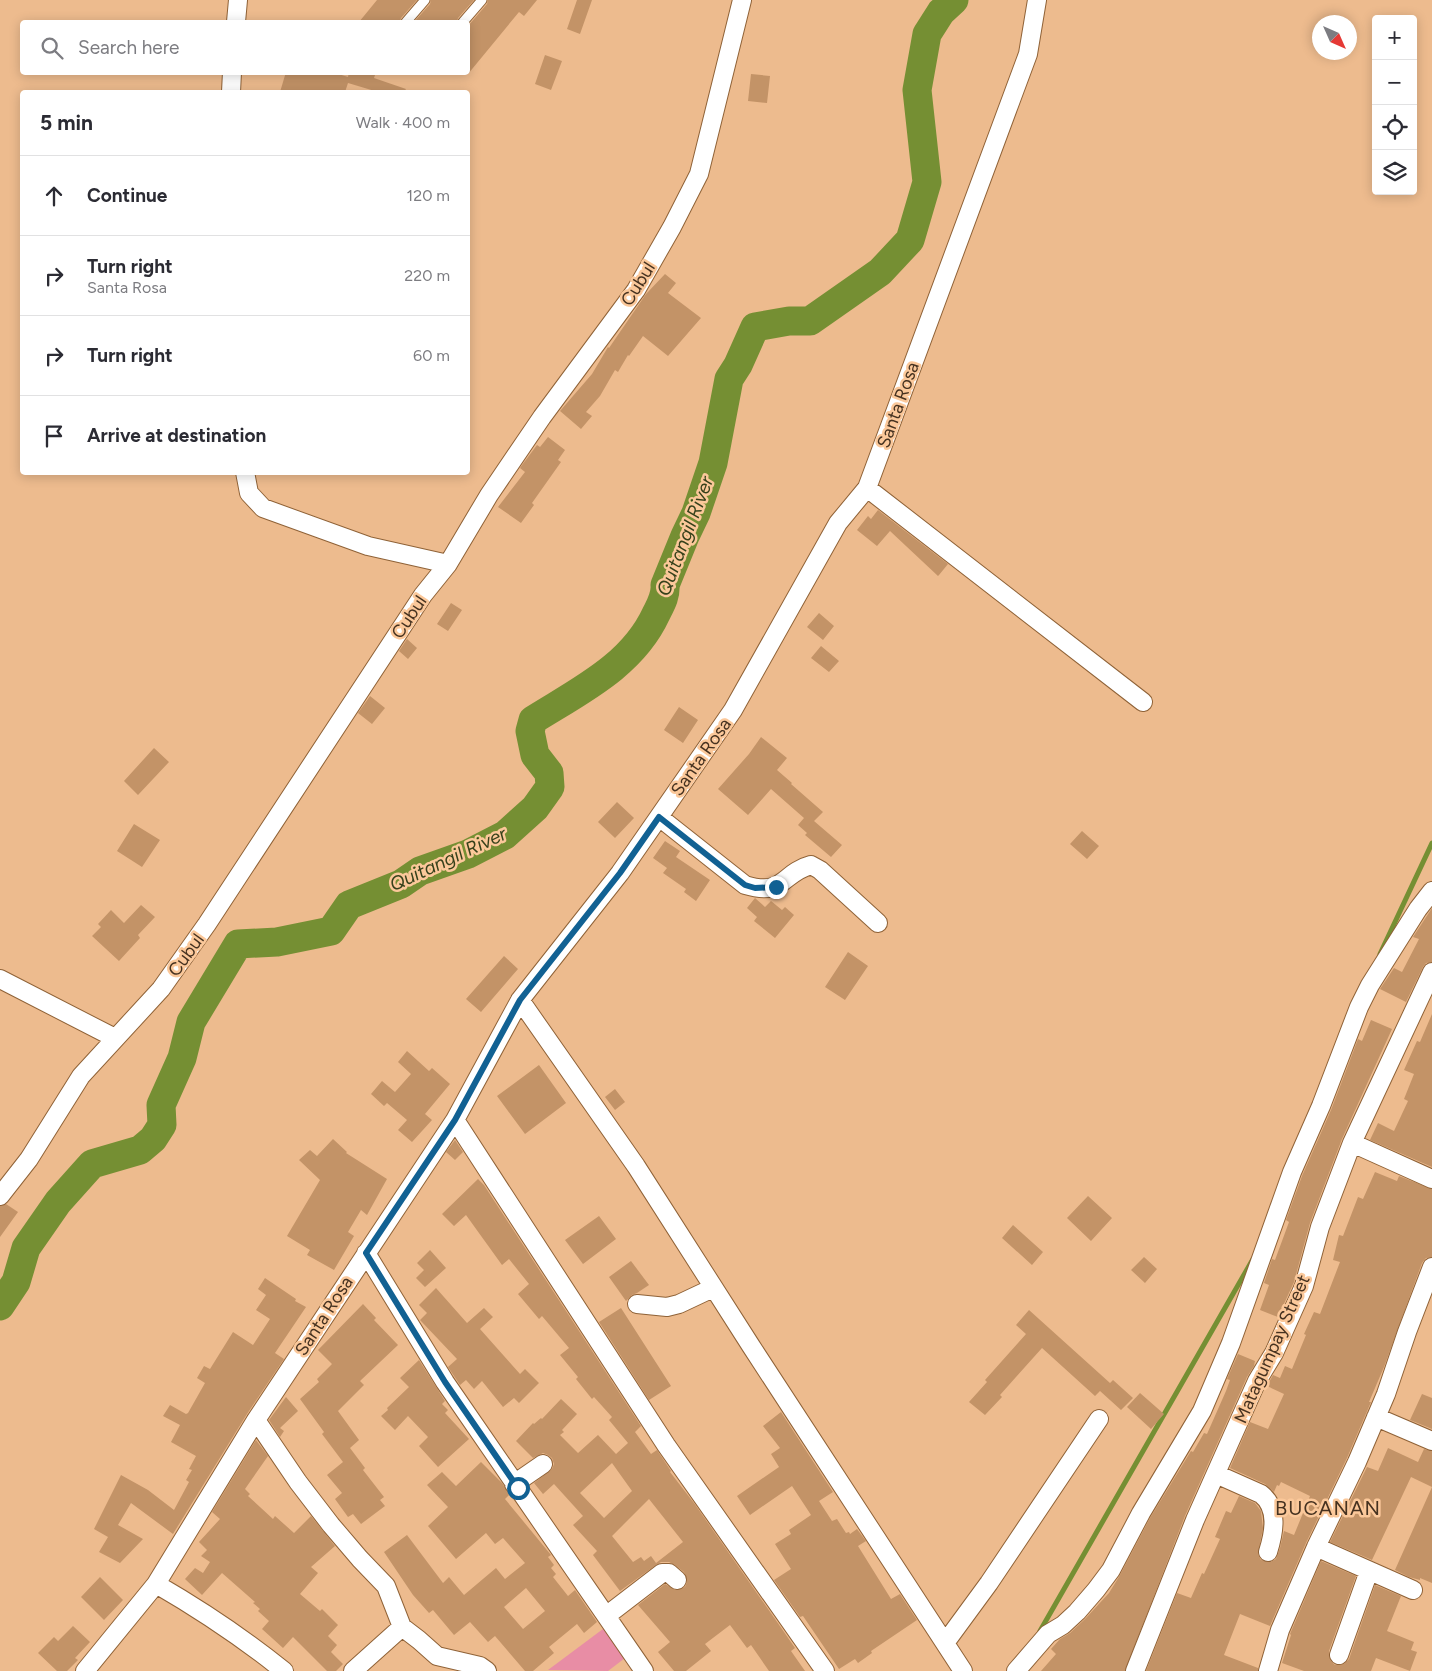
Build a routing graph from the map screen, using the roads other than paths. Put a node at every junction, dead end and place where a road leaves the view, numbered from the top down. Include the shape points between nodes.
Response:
1 (238, 0) edge
2 (425, 0) edge
3 (482, 0) edge
4 (742, 0) edge
5 (1037, 0) edge
6 (236, 20) edge
7 (408, 20) edge
8 (465, 20) edge
9 (232, 75) edge
10 (231, 90) edge
11 (246, 475) edge
12 (867, 488) junction
13 (448, 564) junction
14 (1143, 702) dead end
15 (659, 817) junction
16 (1432, 891) edge
17 (878, 923) dead end
18 (1431, 978) edge
19 (0, 979) edge
20 (520, 1000) junction
21 (115, 1038) junction
22 (455, 1120) junction
23 (1352, 1143) junction
24 (1432, 1179) edge
25 (0, 1196) edge
26 (366, 1253) junction
27 (1432, 1267) edge
28 (714, 1288) junction
29 (637, 1304) dead end
30 (1376, 1417) junction
31 (1099, 1419) dead end
32 (256, 1420) junction
33 (1432, 1441) edge
34 (543, 1464) dead end
35 (1216, 1474) junction
36 (514, 1484) junction
37 (1316, 1547) junction
38 (1268, 1552) dead end
39 (1369, 1571) junction
40 (677, 1580) dead end
41 (156, 1584) junction
42 (1413, 1590) dead end
43 (606, 1616) junction
44 (402, 1627) junction
45 (945, 1643) junction
46 (1339, 1655) dead end
47 (85, 1671) edge
48 (284, 1671) edge
49 (353, 1671) edge
50 (487, 1671) edge
51 (644, 1671) edge
52 (826, 1671) edge
53 (963, 1671) edge
54 (1016, 1671) edge
55 (1135, 1671) edge
56 (1268, 1671) edge

1 - 6 street
2 - 7 lane
3 - 8 lane
4 - 13 street, Cubul via 699,174 676,220 636,290 542,417 489,495
5 - 12 street, Santa Rosa via 1028,54
9 - 10 street
11 - 13 street via 249,493 263,508 368,546
12 - 14 street
12 - 15 street, Santa Rosa via 838,523 733,710
13 - 21 street, Cubul via 423,594 207,924 161,989
15 - 17 street via 745,885 776,887 803,867 811,865
15 - 20 street, Santa Rosa via 620,873
16 - 54 street via 1390,953 1359,1007 1292,1172 1231,1343 1202,1411 1141,1513 1112,1570 1077,1612 1048,1634
18 - 23 street, Matagumpay Street
19 - 21 street
20 - 22 street, Santa Rosa
20 - 28 street via 636,1166
21 - 25 street, Cubul via 81,1076 28,1159
22 - 26 street, Santa Rosa
22 - 52 street via 666,1445
23 - 24 street
23 - 35 street, Matagumpay Street via 1320,1227 1304,1286
26 - 32 street, Santa Rosa
26 - 36 street via 445,1382
27 - 30 street
28 - 29 street via 667,1307
28 - 45 street
30 - 33 street
30 - 37 street
31 - 45 street
32 - 41 street, Santa Rosa
32 - 44 street via 331,1525 386,1586
34 - 36 street
35 - 38 street via 1267,1499 1274,1520
35 - 55 street, Matagumpay Street
36 - 43 street
37 - 39 street
37 - 56 street via 1280,1630
39 - 42 street
39 - 46 street
40 - 43 street via 669,1573 662,1573
41 - 47 street, Santa Rosa
41 - 48 street via 224,1625
43 - 51 street
44 - 49 street
44 - 50 street via 437,1656 480,1666
45 - 53 street

